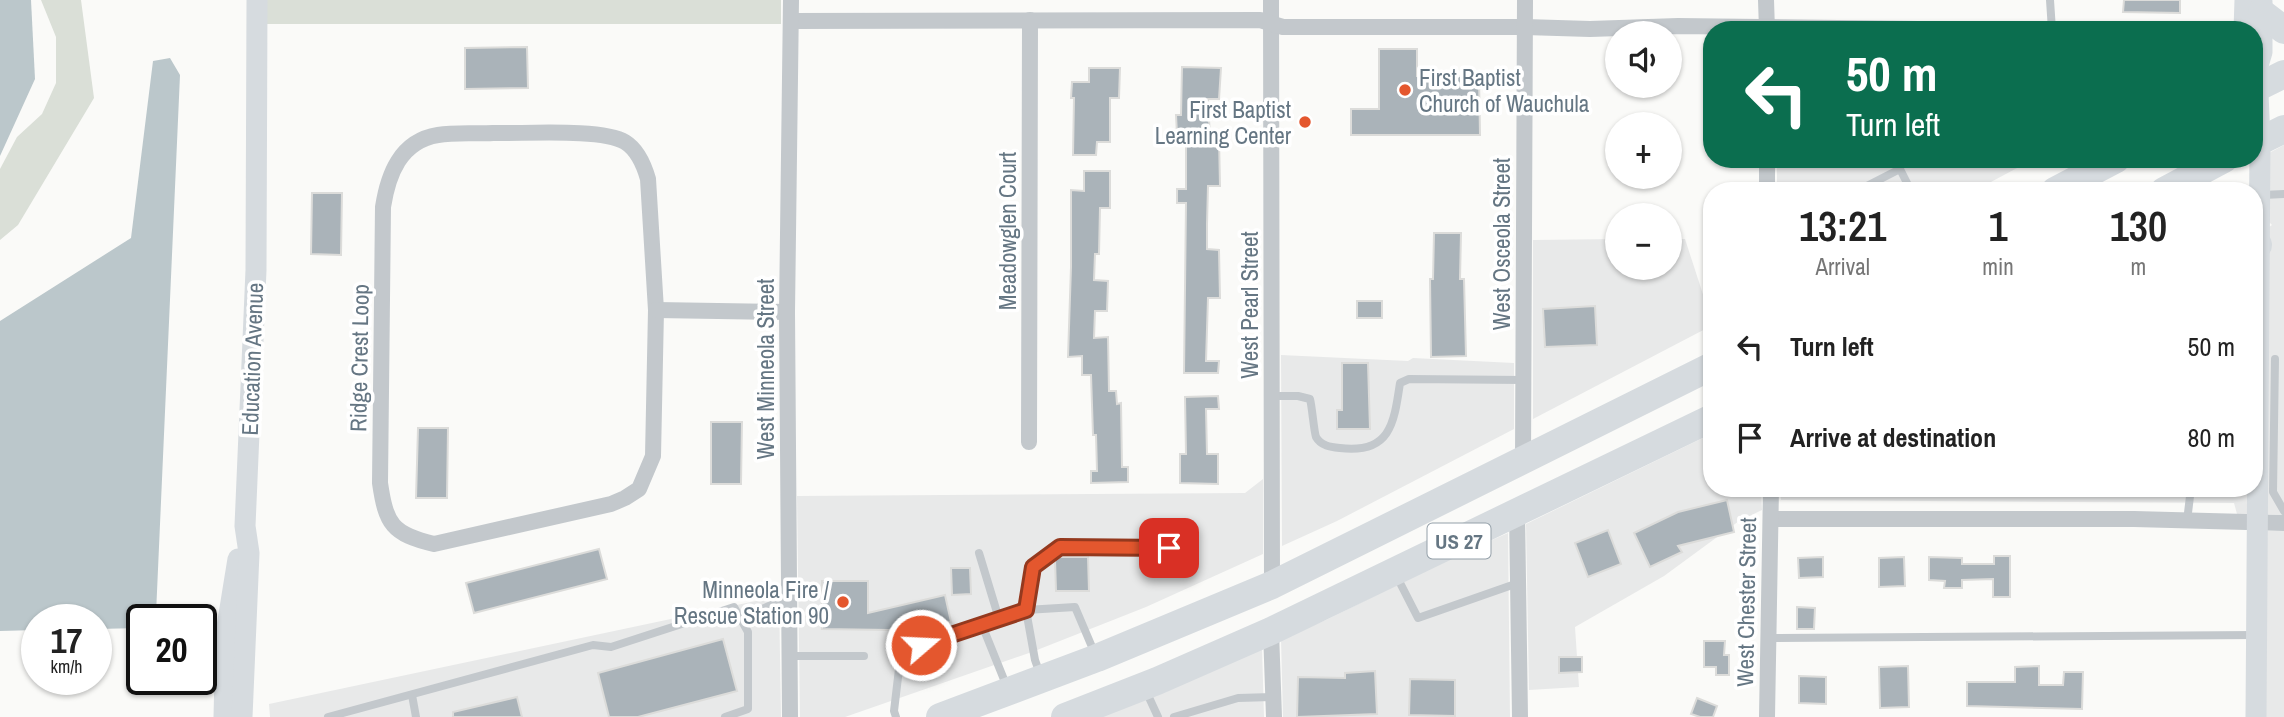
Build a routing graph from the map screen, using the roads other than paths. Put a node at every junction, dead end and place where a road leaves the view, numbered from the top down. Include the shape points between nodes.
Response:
1 (257, 0) edge
2 (791, 0) edge
3 (1271, 0) edge
4 (1525, 0) edge
5 (1766, 0) edge
6 (2050, 0) edge
7 (2253, 11) edge
8 (1030, 20) junction
9 (791, 21) junction
10 (1767, 21) edge
11 (2051, 21) edge
12 (1271, 24) junction
13 (1525, 27) junction
14 (1703, 27) edge
15 (2284, 30) edge
16 (2263, 92) edge
17 (2266, 138) edge
18 (2263, 162) edge
19 (2093, 168) edge
20 (2207, 168) edge
21 (1875, 182) edge
22 (1906, 182) edge
23 (2068, 182) edge
24 (2181, 182) edge
25 (2284, 194) edge
26 (2263, 195) edge
27 (656, 310) junction
28 (787, 312) junction
29 (2272, 359) edge
30 (1703, 371) edge
31 (1523, 380) junction
32 (1272, 396) junction
33 (1703, 422) edge
34 (1029, 442) dead end
35 (2263, 451) edge
36 (1523, 461) junction
37 (1771, 497) edge
38 (2190, 497) edge
39 (2258, 497) edge
40 (2284, 511) edge
41 (1517, 512) junction
42 (1772, 519) junction
43 (2187, 521) junction
44 (2256, 522) junction
45 (2284, 523) edge
46 (245, 526) junction
47 (1169, 548) dead end
48 (1339, 552) junction
49 (979, 553) dead end
50 (1395, 572) junction
51 (1518, 583) junction
52 (1272, 585) junction
53 (788, 597) junction
54 (1026, 610) junction
55 (741, 619) junction
56 (999, 619) junction
57 (982, 625) junction
58 (1271, 631) junction
59 (2256, 635) junction
60 (1769, 638) junction
61 (789, 656) junction
62 (864, 656) dead end
63 (1097, 658) junction
64 (1205, 661) junction
65 (1042, 680) junction
66 (1144, 686) junction
67 (1009, 692) junction
68 (412, 695) junction
69 (1273, 697) junction
70 (224, 717) edge
71 (242, 717) edge
72 (328, 717) edge
73 (416, 717) edge
74 (724, 717) edge
75 (790, 717) edge
76 (896, 717) edge
77 (940, 717) edge
78 (1065, 717) edge
79 (1157, 717) edge
80 (1174, 717) edge
81 (1274, 717) edge
82 (1520, 717) edge
83 (1767, 717) edge
84 (2256, 717) edge

1 - 46 street, Education Avenue via 256,270
2 - 9 street, West Minneola Street
3 - 12 street, West Pearl Street
4 - 13 street, West Osceola Street
5 - 10 street
6 - 11 lane
7 - 15 highway
8 - 9 street
8 - 12 street via 1260,20
8 - 34 street, Meadowglen Court
9 - 28 street, West Minneola Street
12 - 13 street
12 - 32 street, West Pearl Street
13 - 14 street
13 - 31 street, West Osceola Street
16 - 17 street
17 - 18 street
19 - 23 highway
20 - 24 highway
21 - 22 lane via 1900,169
25 - 26 lane
27 - 27 street, Ridge Crest Loop via 653,456 639,489 611,504 449,542 412,539 389,522 380,482 383,207 387,181 413,146 436,135 603,135 626,143 637,153 648,179
27 - 28 street
28 - 53 street, West Minneola Street
29 - 35 street
29 - 40 lane via 2273,492
30 - 36 highway, US 27
31 - 32 lane via 1409,379 1400,383 1388,433 1373,447 1349,450 1327,447 1316,436 1310,399
31 - 36 street, West Osceola Street
32 - 52 street, West Pearl Street
33 - 41 highway, US 27
36 - 48 highway, US 27
37 - 42 street, West Chester Street
38 - 43 lane
39 - 44 street
41 - 50 highway, US 27
41 - 51 street
42 - 43 street
42 - 60 street, West Chester Street
43 - 44 street
44 - 45 street
44 - 59 street
46 - 70 street via 227,622
46 - 71 street, Education Avenue via 249,553
47 - 54 lane via 1060,547 1033,567
48 - 52 highway, US 27
48 - 58 highway via 1296,596
49 - 56 lane
50 - 51 lane via 1418,618
50 - 58 highway, US 27
51 - 82 street
52 - 63 highway, US 27
52 - 64 highway via 1247,622
53 - 55 lane
53 - 61 street, West Minneola Street
54 - 56 lane
54 - 63 lane via 1075,607
54 - 65 lane
55 - 68 lane via 734,607 611,648 593,645
55 - 74 lane via 748,632 748,709
56 - 57 lane
57 - 67 lane
57 - 76 lane via 901,652
58 - 64 highway, US 27
58 - 69 street
59 - 60 lane
59 - 84 street
60 - 83 street, West Chester Street
61 - 62 lane
61 - 75 street, West Minneola Street
63 - 65 highway, US 27
64 - 66 highway, US 27
65 - 67 highway, US 27
66 - 78 highway, US 27
66 - 79 lane
67 - 77 highway, US 27
68 - 72 lane
68 - 73 lane
69 - 80 lane via 1238,698
69 - 81 street

